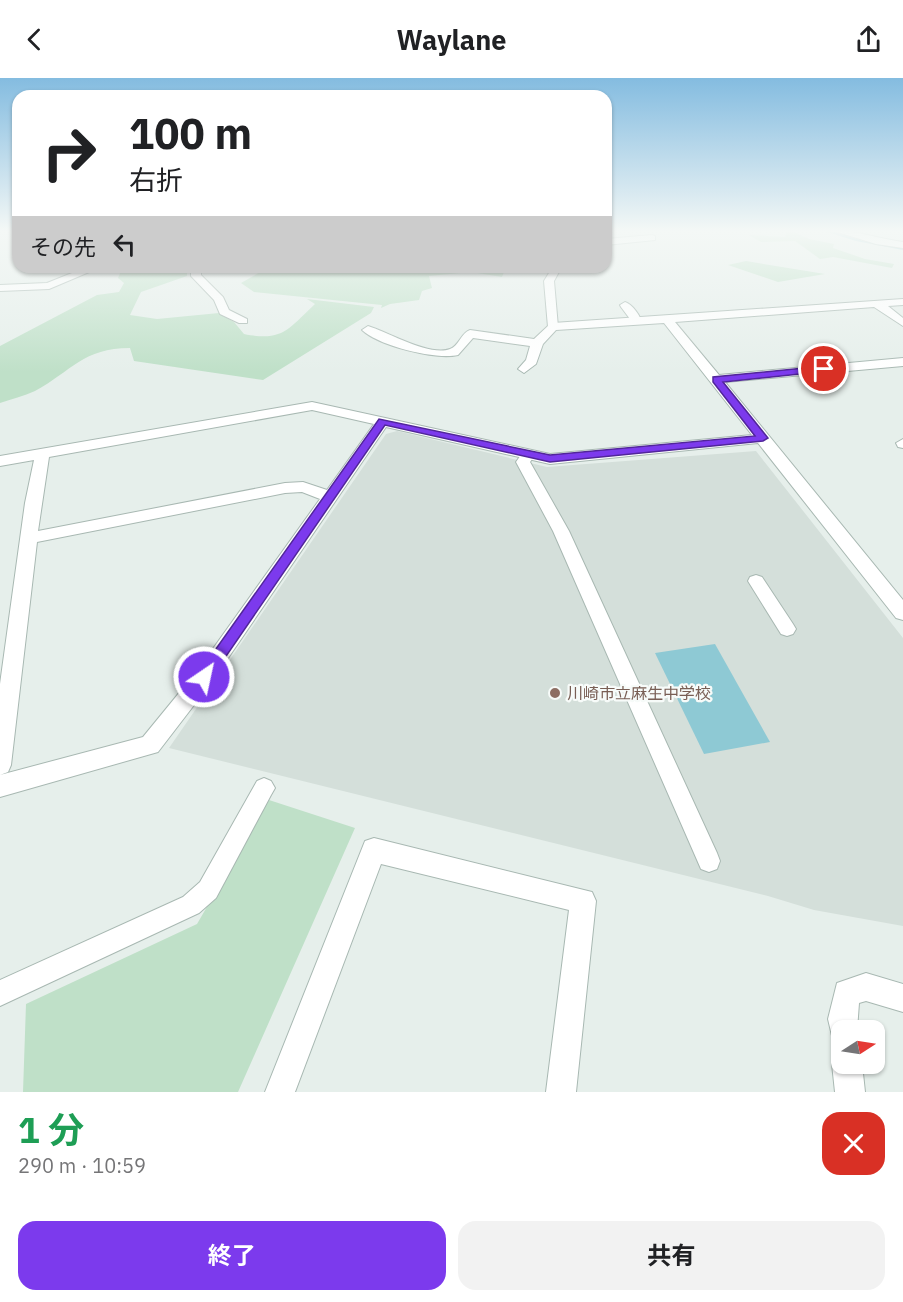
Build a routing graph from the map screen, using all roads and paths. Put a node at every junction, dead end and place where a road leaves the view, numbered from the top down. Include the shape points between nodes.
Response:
1 (70, 277) edge
2 (197, 277) edge
3 (551, 277) edge
4 (0, 288) edge
5 (903, 302) edge
6 (878, 304) junction
7 (625, 305) dead end
8 (667, 319) junction
9 (243, 321) dead end
10 (637, 321) junction
11 (903, 323) edge
12 (553, 327) junction
13 (368, 330) dead end
14 (537, 343) junction
15 (903, 362) edge
16 (524, 369) dead end
17 (716, 380) junction
18 (383, 421) junction
19 (763, 438) junction
20 (42, 455) junction
21 (528, 455) junction
22 (0, 461) edge
23 (332, 497) junction
24 (29, 538) junction
25 (756, 581) dead end
26 (903, 614) edge
27 (787, 629) dead end
28 (0, 765) edge
29 (0, 786) edge
30 (264, 788) dead end
31 (709, 861) dead end
32 (0, 993) edge
33 (903, 998) edge
34 (842, 1020) edge
35 (848, 1074) edge
36 (280, 1092) edge
37 (561, 1092) edge
38 (850, 1092) edge

1 - 4 street via 49,286
2 - 9 street via 219,299 224,312
3 - 12 lane
5 - 6 street
6 - 8 street
6 - 11 street
7 - 10 lane
8 - 10 street
8 - 17 street
10 - 12 street
12 - 14 street
13 - 14 street via 447,355 457,351 470,334
14 - 16 street via 532,361
15 - 17 street
17 - 19 street
18 - 20 street via 312,406
18 - 21 street
18 - 23 street
19 - 21 street via 550,459
19 - 26 street
20 - 22 street
20 - 24 street
21 - 31 lane via 523,462 561,531
23 - 24 street via 303,487 285,488
23 - 29 street via 204,677 150,745
24 - 28 street
25 - 27 lane
30 - 32 lane via 208,890 191,905
33 - 34 street via 866,987 847,993
35 - 38 street
36 - 37 street via 374,850 583,901

